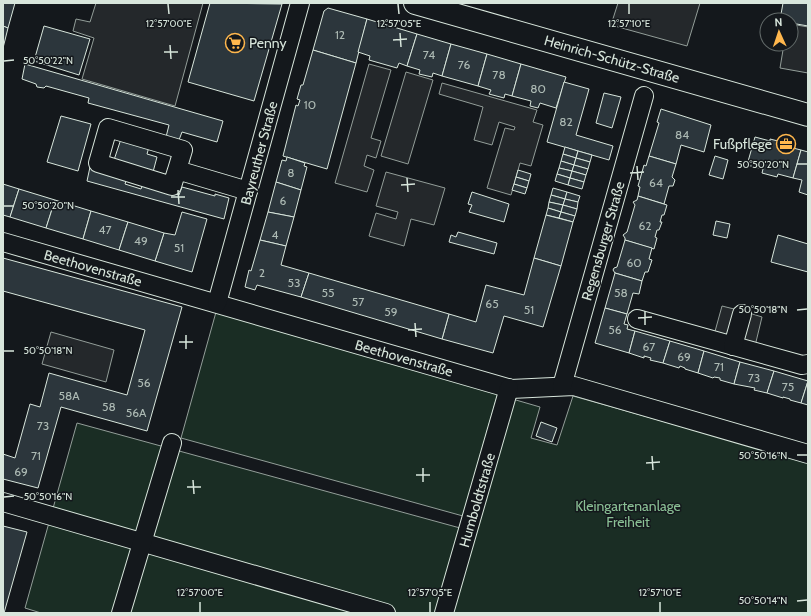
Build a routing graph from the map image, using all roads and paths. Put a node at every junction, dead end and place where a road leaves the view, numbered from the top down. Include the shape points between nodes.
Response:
1 (300, 3) edge
2 (422, 4) edge
3 (644, 96) dead end
4 (808, 115) edge
5 (177, 170) junction
6 (248, 191) junction
7 (3, 242) edge
8 (217, 303) junction
9 (742, 314) dead end
10 (638, 319) dead end
11 (733, 346) junction
12 (808, 364) edge
13 (562, 386) junction
14 (509, 388) junction
15 (172, 443) dead end
16 (808, 454) edge
17 (3, 502) edge
18 (143, 542) junction
19 (121, 613) edge
20 (386, 613) edge
21 (444, 613) edge

1 - 6 street, Bayreuther Straße
2 - 4 main road, Heinrich-Schütz-Straße
3 - 13 street, Regensburger Straße
5 - 5 street via 182,150 108,128 98,163 172,186
5 - 6 street
6 - 8 street, Bayreuther Straße
7 - 8 street, Beethovenstraße
8 - 14 street, Beethovenstraße
9 - 11 street
10 - 11 street
11 - 12 street via 802,366
13 - 14 street, Beethovenstraße
13 - 16 street, Beethovenstraße via 574,386
14 - 21 street, Humboldtstraße
15 - 18 street
17 - 18 street
18 - 19 street
18 - 20 street

